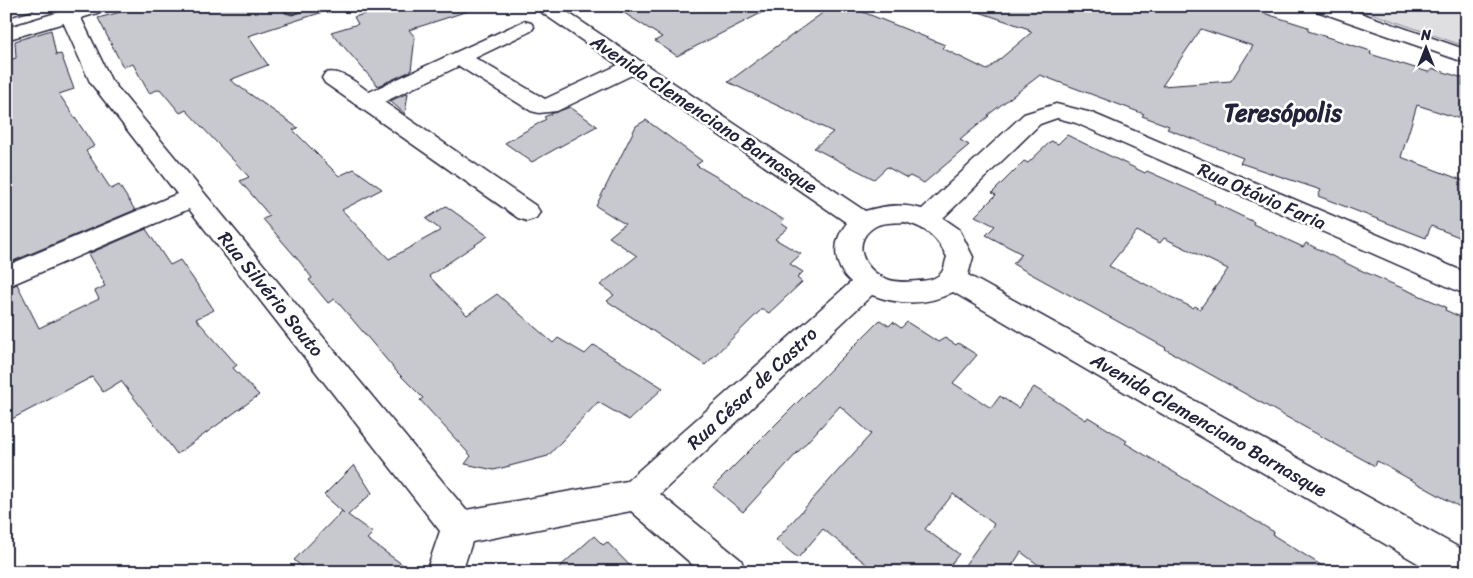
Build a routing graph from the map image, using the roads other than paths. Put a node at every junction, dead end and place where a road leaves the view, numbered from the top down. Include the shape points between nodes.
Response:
1 (24, 6) edge
2 (95, 6) edge
3 (101, 6) edge
4 (545, 6) edge
5 (1321, 6) edge
6 (6, 11) edge
7 (70, 15) junction
8 (524, 27) dead end
9 (6, 34) edge
10 (1467, 56) edge
11 (460, 58) junction
12 (633, 66) junction
13 (333, 78) dead end
14 (368, 101) junction
15 (194, 197) junction
16 (527, 212) dead end
17 (927, 219) junction
18 (863, 222) junction
19 (6, 277) edge
20 (952, 279) junction
21 (869, 282) junction
22 (1467, 285) edge
23 (636, 495) junction
24 (459, 528) junction
25 (444, 572) edge
26 (728, 572) edge
27 (1467, 572) edge

1 - 6 street
2 - 7 street
3 - 7 street
4 - 12 street, Avenida Clemenciano Barnasque
5 - 10 street
7 - 9 street
7 - 15 street, Rua Silvério Souto via 101,82
8 - 11 street
11 - 12 street via 539,106 549,106
11 - 14 street
12 - 18 street, Avenida Clemenciano Barnasque
13 - 14 street
14 - 16 street
15 - 19 street
15 - 24 street, Rua Silvério Souto
17 - 18 street via 905,214 882,214
17 - 20 street via 950,236 960,258
17 - 22 street, Rua Otávio Faria via 1032,119 1056,111 1084,118
18 - 21 street via 851,234 847,250 853,267
20 - 21 street via 929,292 898,293
20 - 27 street, Avenida Clemenciano Barnasque
21 - 23 street, Rua César de Castro
23 - 24 street
23 - 26 street
24 - 25 street

